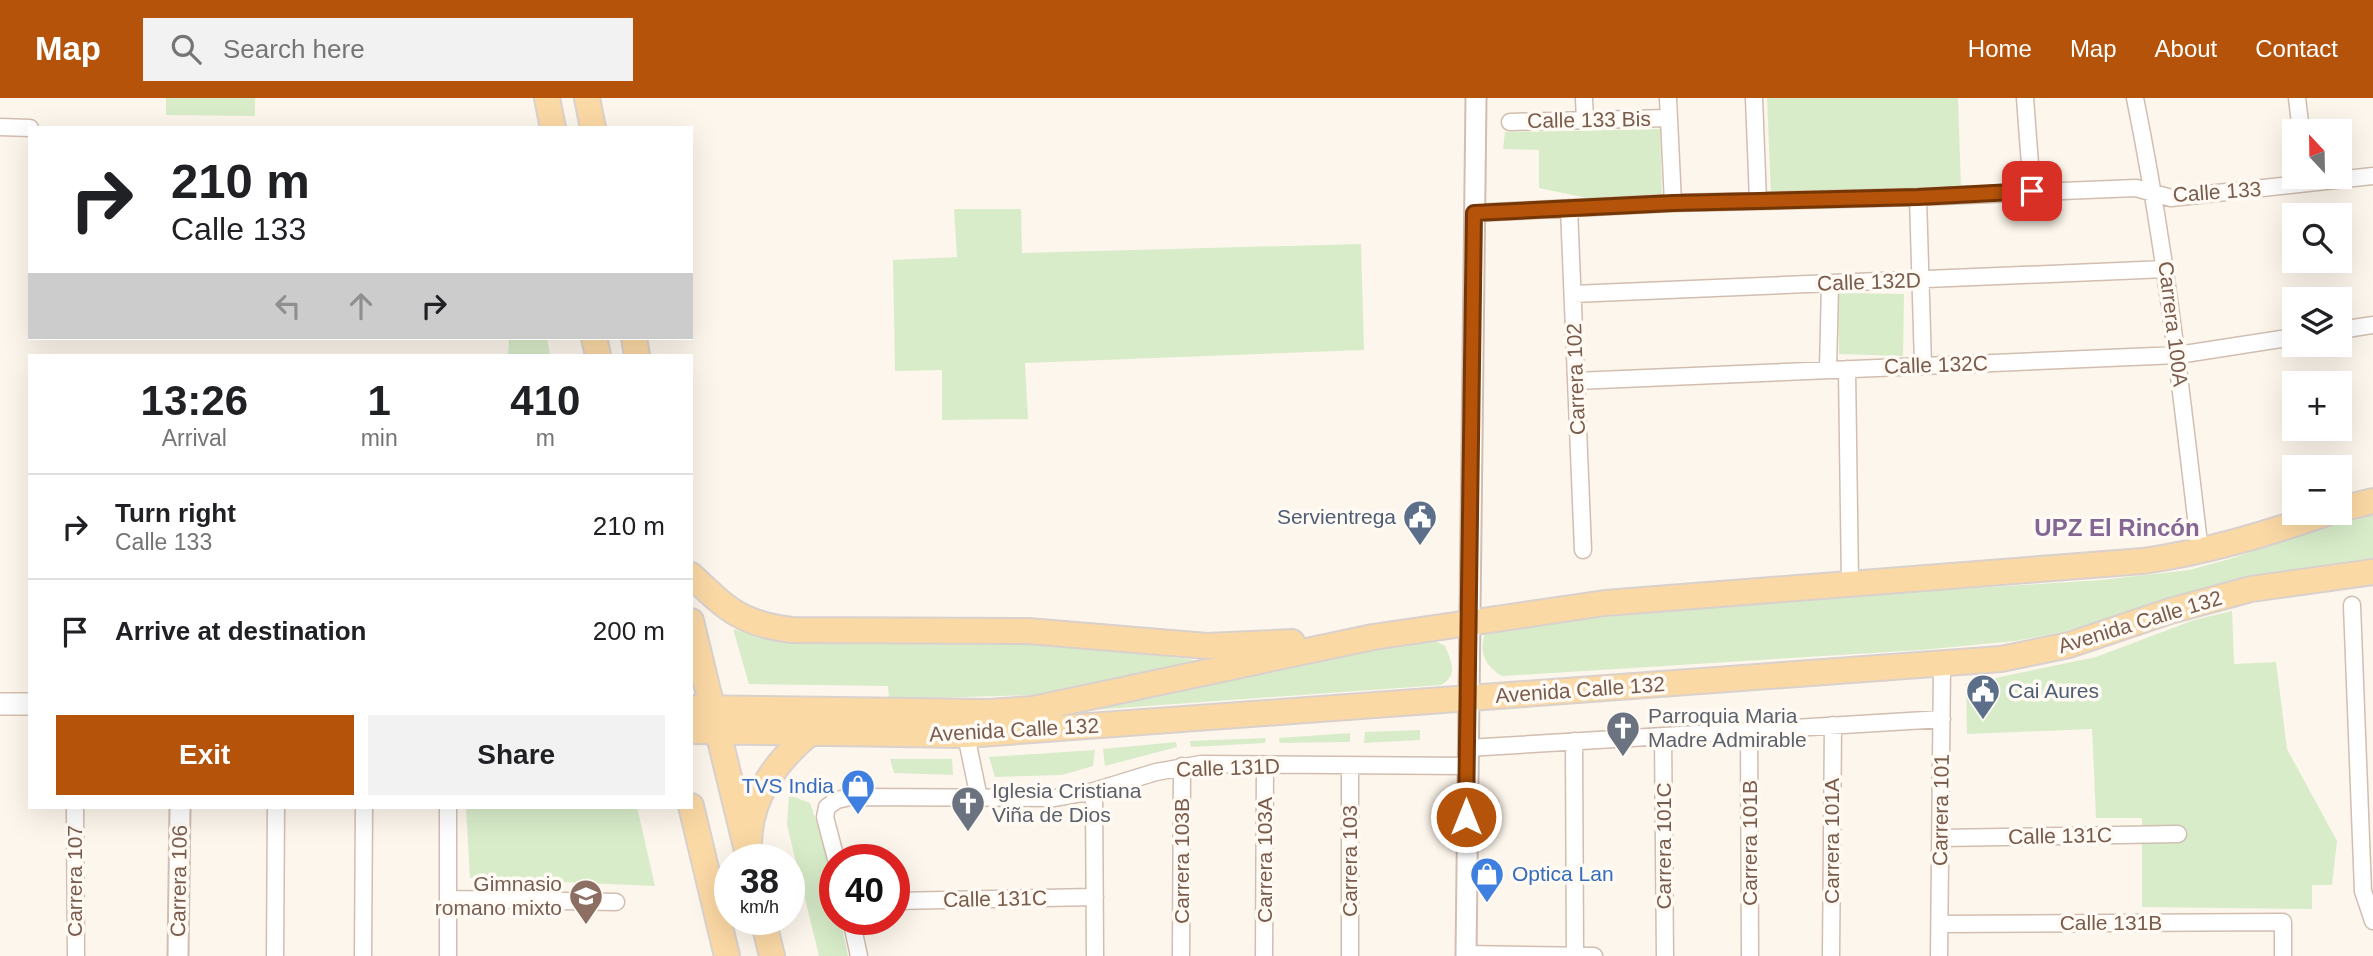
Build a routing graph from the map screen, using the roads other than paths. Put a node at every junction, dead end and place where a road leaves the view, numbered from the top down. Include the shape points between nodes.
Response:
1 (547, 98) edge
2 (587, 98) edge
3 (1476, 98) edge
4 (1584, 98) edge
5 (1668, 98) edge
6 (1754, 98) edge
7 (2025, 98) edge
8 (2135, 98) edge
9 (2297, 98) edge
10 (1668, 118) junction
11 (2300, 119) edge
12 (1585, 120) junction
13 (1510, 122) dead end
14 (553, 126) edge
15 (593, 126) edge
16 (0, 127) edge
17 (28, 128) edge
18 (2373, 176) edge
19 (2352, 178) edge
20 (2282, 184) edge
21 (2032, 191) junction
22 (2155, 193) junction
23 (1918, 197) junction
24 (1758, 201) junction
25 (1673, 203) junction
26 (1569, 208) junction
27 (1474, 213) junction
28 (2166, 269) junction
29 (1920, 280) junction
30 (1830, 283) junction
31 (1573, 294) junction
32 (2373, 325) edge
33 (2352, 328) edge
34 (2282, 339) edge
35 (2178, 355) junction
36 (1923, 365) junction
37 (1847, 369) junction
38 (1828, 370) junction
39 (1576, 380) junction
40 (2373, 501) edge
41 (2352, 506) edge
42 (2292, 525) edge
43 (1583, 550) dead end
44 (2200, 552) junction
45 (2373, 572) edge
46 (693, 577) edge
47 (1850, 583) junction
48 (2352, 605) dead end
49 (1468, 622) junction
50 (693, 632) edge
51 (1373, 637) junction
52 (1942, 665) junction
53 (1468, 698) junction
54 (0, 704) edge
55 (28, 704) edge
56 (708, 716) edge
57 (1942, 719) junction
58 (1833, 725) junction
59 (693, 729) edge
60 (1749, 731) junction
61 (810, 733) junction
62 (966, 735) junction
63 (1663, 736) junction
64 (1574, 741) junction
65 (1467, 757) junction
66 (1265, 765) junction
67 (1182, 766) junction
68 (1349, 766) junction
69 (1094, 791) junction
70 (979, 798) junction
71 (75, 809) edge
72 (180, 809) edge
73 (276, 809) edge
74 (364, 809) edge
75 (448, 809) edge
76 (691, 809) edge
77 (2178, 834) dead end
78 (1941, 838) junction
79 (745, 844) edge
80 (750, 844) edge
81 (832, 844) edge
82 (2368, 890) edge
83 (1095, 897) junction
84 (449, 899) junction
85 (910, 901) edge
86 (616, 902) dead end
87 (2373, 921) edge
88 (1940, 924) junction
89 (767, 935) edge
90 (854, 935) edge
91 (1466, 955) edge
92 (76, 956) edge
93 (178, 956) edge
94 (275, 956) edge
95 (363, 956) edge
96 (448, 956) edge
97 (727, 956) edge
98 (772, 956) edge
99 (859, 956) edge
100 (1095, 956) edge
101 (1181, 956) edge
102 (1264, 956) edge
103 (1350, 956) edge
104 (1575, 956) edge
105 (1594, 956) edge
106 (1665, 956) edge
107 (1750, 956) edge
108 (1832, 956) edge
109 (1939, 956) edge
110 (2283, 956) edge

1 - 14 main road
2 - 15 main road
3 - 27 street
4 - 12 street
5 - 10 street
6 - 24 street
7 - 21 street
8 - 22 street, Carrera 100A
9 - 11 street
10 - 12 street, Calle 133 Bis
10 - 25 street
12 - 13 street, Calle 133 Bis
16 - 17 street
18 - 19 street, Calle 133
20 - 22 street, Calle 133 via 2171,198
21 - 22 street, Calle 133 via 2136,188
21 - 23 street, Calle 133
22 - 28 street, Carrera 100A
23 - 24 street, Calle 133
23 - 29 street
24 - 25 street, Calle 133
25 - 26 street, Calle 133
26 - 27 street, Calle 133
26 - 31 street, Carrera 102
27 - 49 street
28 - 29 street, Calle 132D
28 - 35 street, Carrera 100A
29 - 30 street, Calle 132D
29 - 36 street
30 - 31 street, Calle 132D
30 - 38 street
31 - 39 street, Carrera 102
32 - 33 street
34 - 35 street, Calle 132C
35 - 36 street, Calle 132C
35 - 44 street, Carrera 100A
36 - 37 street, Calle 132C
37 - 38 street, Calle 132C
37 - 47 street
38 - 39 street, Calle 132C
39 - 43 street, Carrera 102
40 - 41 main road
42 - 44 main road, Avenida Calle 132
44 - 47 main road, Avenida Calle 132 via 2098,566
45 - 52 main road, Avenida Calle 132 via 2251,589 2069,645
46 - 51 main road via 736,615 766,627 792,630 1028,631 1207,646
47 - 49 main road, Avenida Calle 132 via 1621,601
48 - 82 street
49 - 51 main road, Avenida Calle 132
49 - 53 street
50 - 56 main road
51 - 56 main road, Avenida Calle 132 via 1032,709
52 - 53 main road, Avenida Calle 132
52 - 57 street, Carrera 101
53 - 62 main road, Avenida Calle 132
53 - 65 street
54 - 55 main road
56 - 59 main road, Avenida Calle 132
56 - 61 main road, Avenida Calle 132
56 - 79 main road
57 - 58 street, Calle 131D
57 - 78 street, Carrera 101
58 - 60 street, Calle 131D
58 - 108 street, Carrera 101A
60 - 63 street, Calle 131D
60 - 107 street, Carrera 101B
61 - 62 main road, Avenida Calle 132
61 - 80 main road via 785,756 765,784 755,807
62 - 70 street
63 - 64 street, Calle 131D
63 - 106 street, Carrera 101C
64 - 65 street, Calle 131D
64 - 104 street
65 - 68 street, Calle 131D
65 - 91 street
66 - 67 street, Calle 131D
66 - 68 street, Calle 131D
66 - 102 street, Carrera 103A
67 - 69 street, Calle 131D
67 - 101 street, Carrera 103B
68 - 103 street, Carrera 103
69 - 70 street, Calle 131D via 1055,798
69 - 83 street
70 - 81 street, Calle 131D via 837,800 827,807 825,817
71 - 92 street, Carrera 107
72 - 93 street, Carrera 106
73 - 94 street
74 - 95 street
75 - 84 street
76 - 97 main road
77 - 78 street, Calle 131C
78 - 88 street, Carrera 101
82 - 87 street
83 - 85 street, Calle 131C
83 - 100 street
84 - 86 street
84 - 96 street
88 - 109 street, Carrera 101
88 - 110 street, Calle 131B via 2283,922
89 - 98 main road
90 - 99 street
91 - 104 street
104 - 105 street

